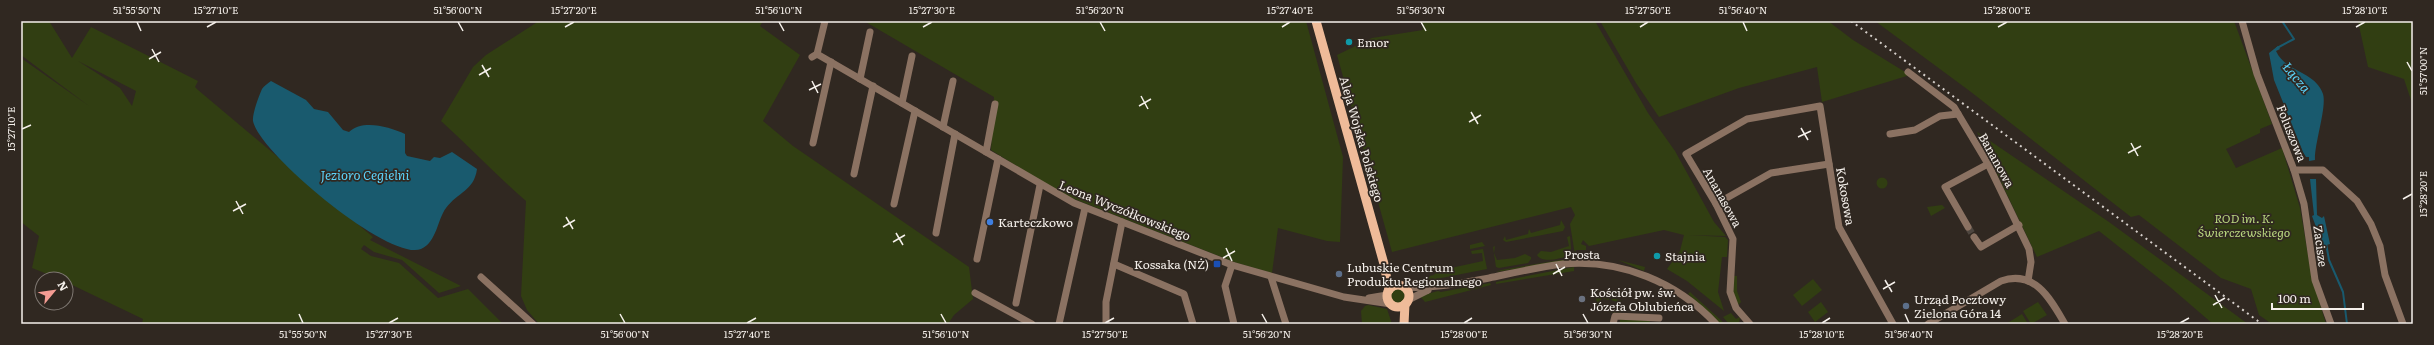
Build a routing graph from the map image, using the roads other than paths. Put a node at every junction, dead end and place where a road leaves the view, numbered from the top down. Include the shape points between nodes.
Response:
1 (825, 21) edge
2 (1316, 21) edge
3 (2242, 21) edge
4 (870, 32) dead end
5 (912, 56) dead end
6 (831, 62) junction
7 (1908, 72) dead end
8 (860, 79) junction
9 (953, 81) dead end
10 (873, 86) junction
11 (902, 103) junction
12 (995, 104) dead end
13 (1820, 106) joint
14 (915, 111) junction
15 (1958, 114) junction
16 (943, 127) junction
17 (955, 134) junction
18 (1890, 134) dead end
19 (812, 143) dead end
20 (986, 152) junction
21 (998, 159) junction
22 (1829, 164) junction
23 (1988, 164) junction
24 (2294, 170) junction
25 (854, 174) dead end
26 (1040, 185) junction
27 (894, 204) dead end
28 (1716, 204) junction
29 (1085, 208) junction
30 (1122, 222) junction
31 (2019, 225) junction
32 (1968, 227) tunnel mouth
33 (936, 233) dead end
34 (1974, 237) tunnel mouth
35 (977, 259) dead end
36 (1114, 264) junction
37 (1384, 264) junction
38 (1232, 265) junction
39 (481, 277) dead end
40 (1271, 278) junction
41 (2028, 281) junction
42 (1402, 286) junction
43 (1432, 288) junction
44 (1388, 292) junction
45 (975, 293) dead end
46 (1365, 299) junction
47 (1407, 302) junction
48 (1016, 303) dead end
49 (1393, 305) junction
50 (1659, 318) dead end
51 (1745, 322) edge
52 (532, 324) edge
53 (1032, 324) edge
54 (1059, 324) edge
55 (1106, 324) edge
56 (1193, 324) edge
57 (1234, 324) edge
58 (1286, 324) edge
59 (1401, 324) edge
60 (1404, 324) edge
61 (1613, 324) edge
62 (1716, 324) edge
63 (1893, 324) edge
64 (1928, 324) edge
65 (2065, 324) edge
66 (2331, 324) edge
67 (2403, 324) edge

1 - 6 street, Leona Wyczółkowskiego via 814,56
2 - 37 main road, Aleja Wojska Polskiego
3 - 24 street, Foluszowa via 2257,74
4 - 8 street
5 - 11 street
6 - 8 street, Leona Wyczółkowskiego
6 - 19 street
7 - 15 street, Bananowa via 1954,107
8 - 10 street, Leona Wyczółkowskiego
9 - 16 street
10 - 11 street, Leona Wyczółkowskiego
10 - 25 street
11 - 14 street, Leona Wyczółkowskiego
12 - 20 street
13 - 22 street, Kokosowa
13 - 28 street, Ananasowa via 1747,119 1686,154
14 - 16 street, Leona Wyczółkowskiego
14 - 27 street
15 - 18 street via 1940,116 1915,130
15 - 23 street, Bananowa
16 - 17 street, Leona Wyczółkowskiego
17 - 20 street, Leona Wyczółkowskiego
17 - 33 street
20 - 21 street, Leona Wyczółkowskiego
21 - 26 street, Leona Wyczółkowskiego
21 - 35 street
22 - 28 street via 1771,173
22 - 63 street, Kokosowa via 1839,227
23 - 31 street, Bananowa
23 - 32 street via 1945,187
24 - 66 street, Zacisze via 2304,204 2315,280
24 - 67 street, Foluszowa via 2323,170 2363,209 2380,246 2385,275
26 - 29 street, Leona Wyczółkowskiego
26 - 48 street
28 - 51 street, Ananasowa via 1733,239 1730,292
29 - 30 street, Leona Wyczółkowskiego
29 - 54 street
30 - 36 street
30 - 38 street, Leona Wyczółkowskiego
31 - 34 street via 1981,247
31 - 41 street, Bananowa via 2030,256
36 - 55 street via 1106,302
36 - 56 street via 1184,294
37 - 42 main road, Aleja Wojska Polskiego
37 - 44 main road, Aleja Wojska Polskiego
38 - 40 street, Leona Wyczółkowskiego
38 - 57 street via 1225,286
39 - 52 street
40 - 46 street, Leona Wyczółkowskiego via 1344,297
40 - 58 street
41 - 64 street via 2014,278 2001,281
41 - 65 street via 2044,290
42 - 43 street, Prosta
42 - 44 main road
42 - 47 main road, Aleja Wojska Polskiego via 1408,294
43 - 47 street, Prosta
43 - 62 street, Prosta via 1553,266 1601,265 1634,272 1670,287 1700,308
44 - 46 street, Leona Wyczółkowskiego
44 - 49 main road, Aleja Wojska Polskiego
45 - 53 street
46 - 49 street, Leona Wyczółkowskiego
47 - 49 main road
47 - 60 main road
49 - 59 main road
50 - 61 street via 1615,316

